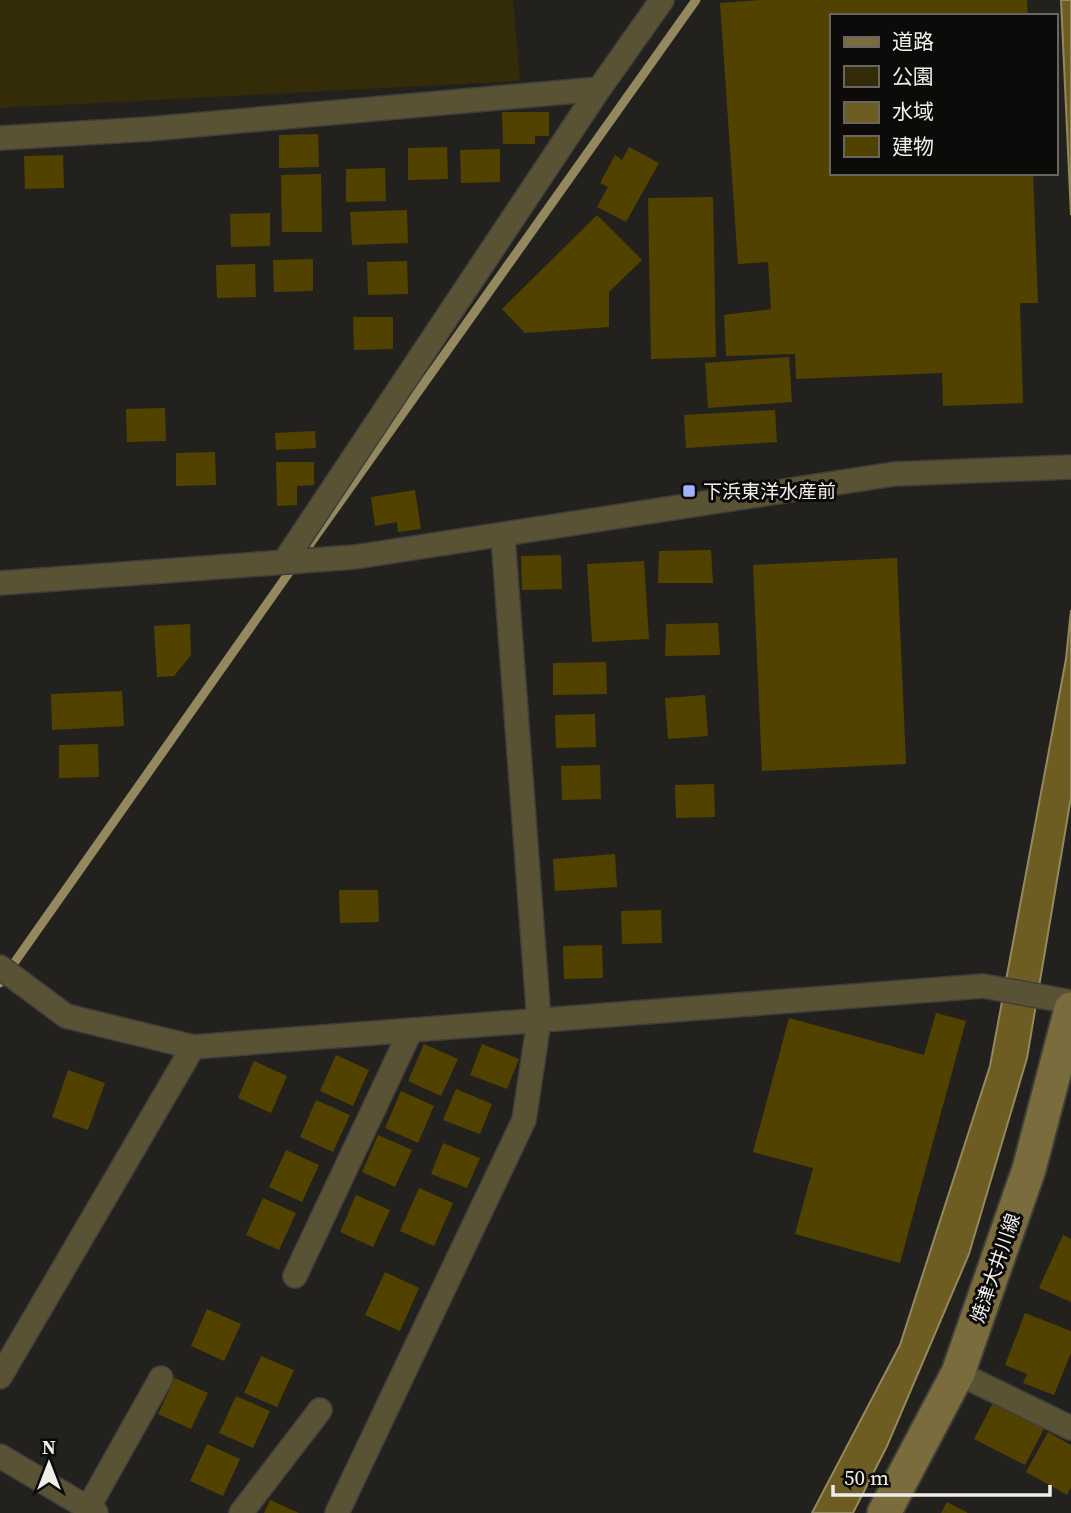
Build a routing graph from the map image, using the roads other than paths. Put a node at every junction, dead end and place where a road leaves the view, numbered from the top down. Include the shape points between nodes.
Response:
1 (662, 0) edge
2 (599, 89) junction
3 (0, 138) edge
4 (1062, 467) edge
5 (503, 537) junction
6 (284, 562) junction
7 (0, 583) edge
8 (8, 972) edge
9 (1064, 1003) edge
10 (539, 1021) junction
11 (411, 1030) junction
12 (193, 1047) junction
13 (295, 1276) dead end
14 (958, 1373) junction
15 (0, 1377) edge
16 (161, 1378) dead end
17 (320, 1410) dead end
18 (1071, 1428) edge
19 (0, 1456) edge
20 (92, 1511) edge
21 (241, 1513) edge
22 (337, 1513) edge
23 (884, 1513) edge

1 - 2 street
2 - 3 street
2 - 6 street
4 - 5 street via 894,474
5 - 6 street
5 - 10 street
6 - 7 street
8 - 12 street via 66,1016
9 - 10 street via 983,986
9 - 14 main road, 焼津大井川線 via 1029,1169
10 - 11 street
10 - 22 street via 524,1120
11 - 12 street
11 - 13 street
12 - 15 street
14 - 18 street
14 - 23 main road, 焼津大井川線
16 - 20 street
17 - 21 street
19 - 20 street

